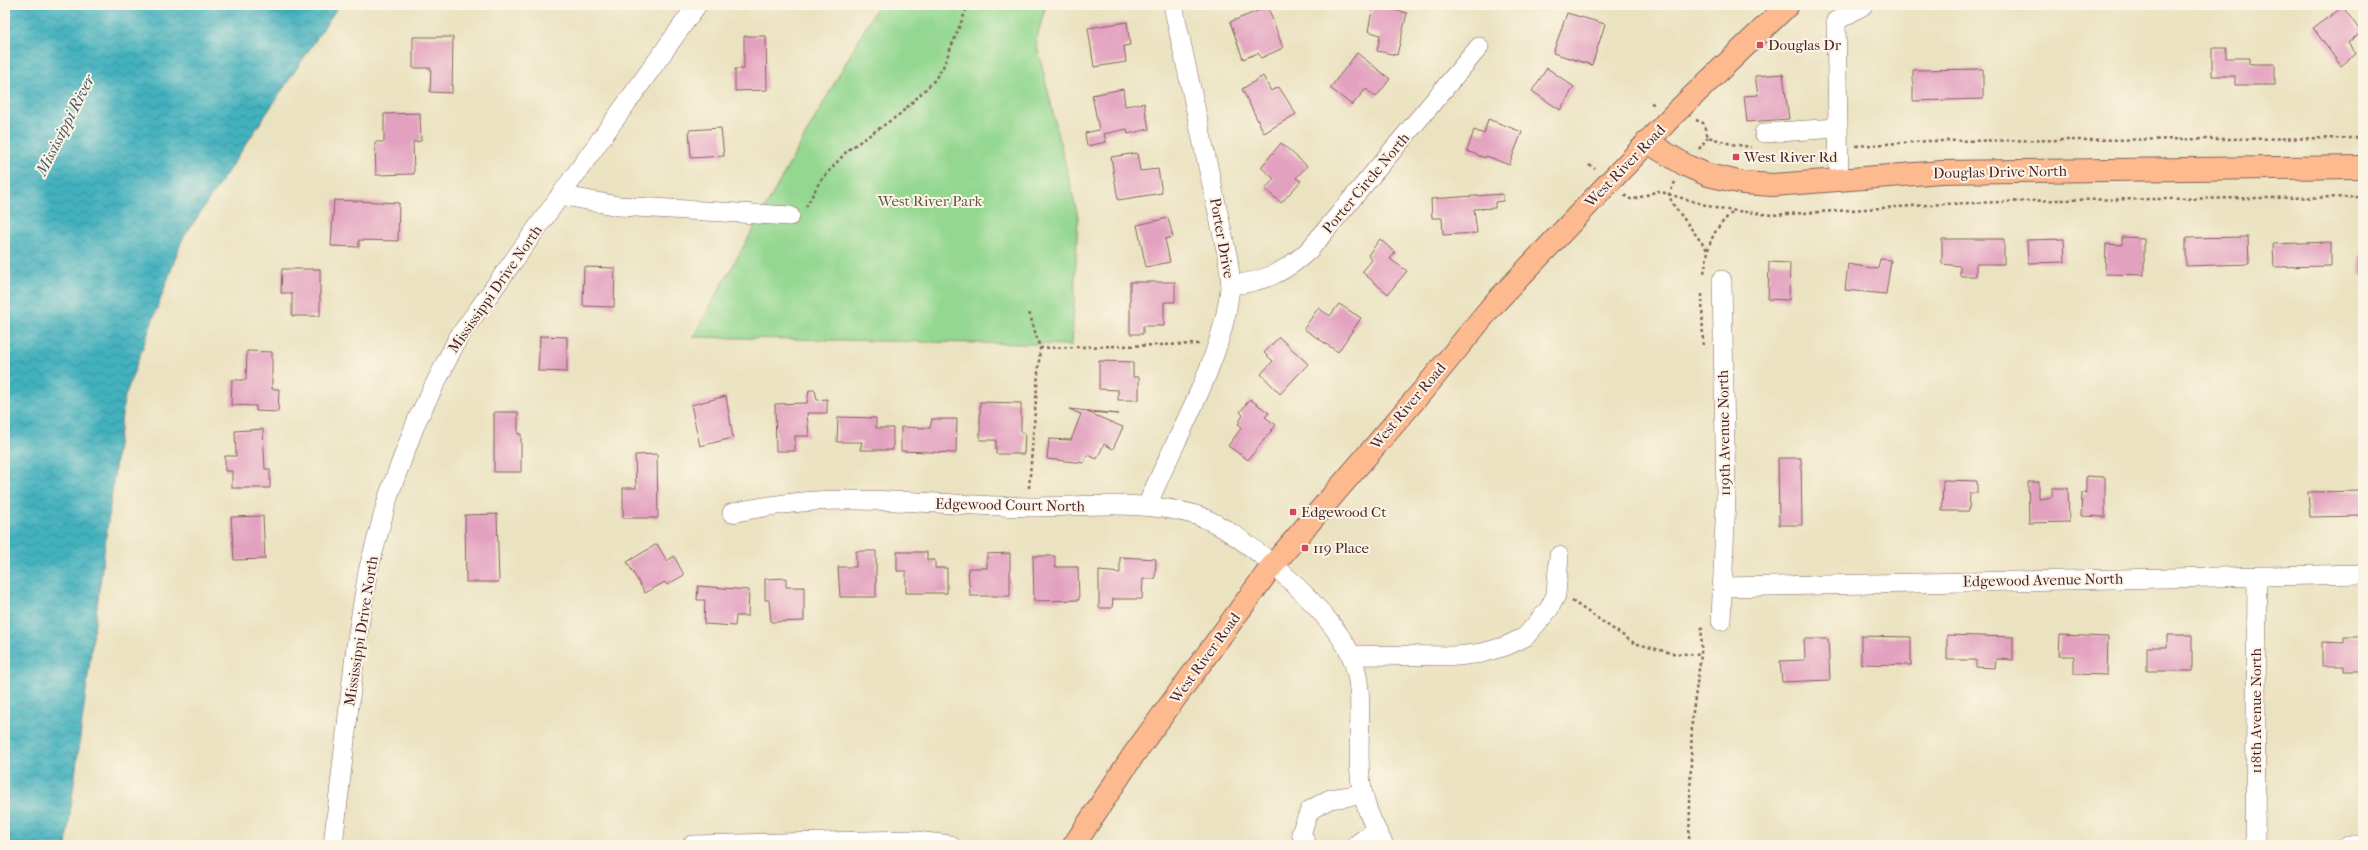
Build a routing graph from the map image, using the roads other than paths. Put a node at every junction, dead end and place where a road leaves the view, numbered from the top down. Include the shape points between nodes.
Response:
1 (697, 5) edge
2 (1173, 5) edge
3 (1788, 5) edge
4 (1864, 5) edge
5 (1479, 47) dead end
6 (1837, 128) junction
7 (1761, 141) road end
8 (1648, 142) junction
9 (2363, 167) edge
10 (1839, 180) junction
11 (560, 195) junction
12 (790, 216) road end
13 (1722, 280) dead end
14 (1230, 285) junction
15 (1148, 506) junction
16 (732, 513) dead end
17 (1559, 556) dead end
18 (1272, 566) junction
19 (2363, 574) edge
20 (2257, 576) junction
21 (1723, 587) junction
22 (1712, 620) road end
23 (1351, 655) junction
24 (1362, 794) junction
25 (1380, 838) edge
26 (333, 845) edge
27 (692, 845) edge
28 (950, 845) edge
29 (1074, 845) edge
30 (1307, 845) edge
31 (1356, 845) edge
32 (2255, 845) edge
33 (2348, 845) edge
34 (2363, 845) edge

1 - 11 street, Mississippi Drive North
2 - 14 street, Porter Drive via 1228,259
3 - 8 main road, West River Road
4 - 6 street via 1836,21
5 - 14 street, Porter Circle North via 1293,266 1247,284
6 - 7 street
6 - 10 street
8 - 10 main road, Douglas Drive North via 1687,166 1708,175 1743,182 1773,185
8 - 18 main road, West River Road via 1492,306 1426,388
9 - 10 main road, Douglas Drive North via 1941,172
11 - 12 street via 618,206
11 - 26 street, Mississippi Drive North via 451,349 417,420 389,494 364,593
13 - 21 street, 119th Avenue North via 1726,498
14 - 15 street, Porter Drive via 1218,343
15 - 16 street, Edgewood Court North via 1028,507 829,501 774,505
15 - 18 street, Edgewood Court North via 1169,509 1214,522
17 - 23 street via 1556,595 1549,609 1525,637 1494,650 1452,657
18 - 23 street, Edgewood Court North via 1326,615
18 - 29 main road, West River Road via 1134,754
19 - 20 street, Edgewood Avenue North
20 - 21 street, Edgewood Avenue North
20 - 32 street, 118th Avenue North
21 - 22 street, 119th Avenue North
23 - 24 street via 1360,705
24 - 25 street
24 - 30 street via 1330,799 1310,810 1301,833
25 - 31 street
27 - 28 street via 908,840
33 - 34 street

